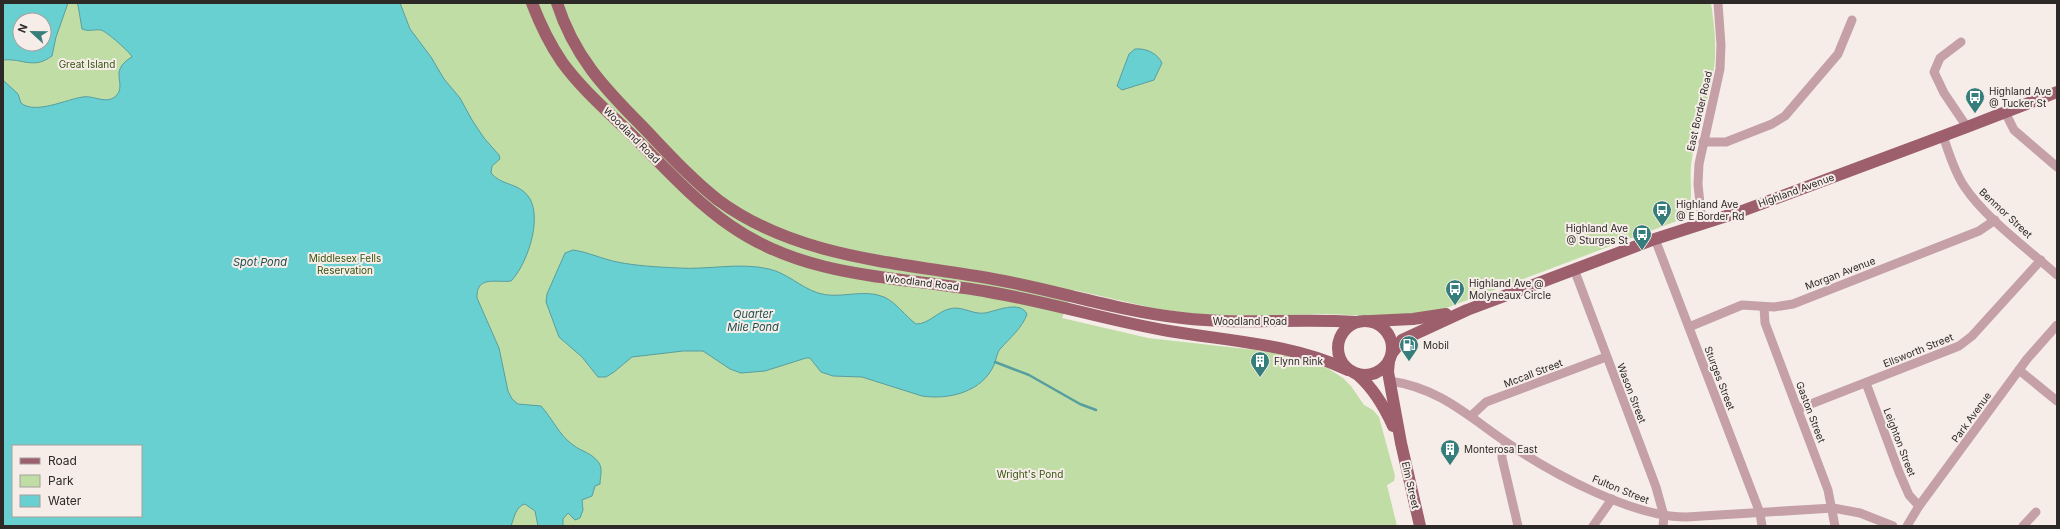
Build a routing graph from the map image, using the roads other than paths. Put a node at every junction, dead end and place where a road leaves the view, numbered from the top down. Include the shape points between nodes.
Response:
1 (532, 3) edge
2 (557, 3) edge
3 (1718, 3) edge
4 (1852, 20) dead end
5 (1961, 42) dead end
6 (578, 52) junction
7 (563, 62) junction
8 (2057, 92) edge
9 (2005, 112) junction
10 (1967, 127) junction
11 (1943, 136) junction
12 (1703, 142) junction
13 (2057, 167) edge
14 (1995, 220) junction
15 (1702, 224) junction
16 (1655, 239) junction
17 (2041, 260) junction
18 (1574, 268) junction
19 (2057, 274) edge
20 (1043, 290) junction
21 (1040, 302) junction
22 (1764, 307) junction
23 (1466, 310) junction
24 (1362, 321) junction
25 (2057, 325) edge
26 (1689, 327) junction
27 (1390, 357) junction
28 (1606, 357) junction
29 (2019, 370) junction
30 (1353, 372) junction
31 (1390, 381) junction
32 (1866, 384) junction
33 (2057, 401) edge
34 (1798, 409) junction
35 (1471, 416) junction
36 (1507, 443) junction
37 (1401, 444) junction
38 (1612, 499) junction
39 (1919, 506) junction
40 (1833, 508) junction
41 (2036, 512) dead end
42 (1760, 513) junction
43 (1664, 516) junction
44 (1420, 526) edge
45 (1518, 526) edge
46 (1593, 526) edge
47 (1663, 526) edge
48 (1762, 526) edge
49 (1835, 526) edge
50 (1893, 526) edge
51 (1907, 526) edge
52 (2023, 526) edge

1 - 7 main road, Woodland Road via 547,38
2 - 6 main road, Woodland Road
3 - 12 street, East Border Road via 1720,70
4 - 12 street via 1838,54 1785,116 1772,124 1726,142
5 - 10 street via 1940,58 1934,72 1944,93
6 - 7 main road
6 - 20 main road, Woodland Road via 609,93 692,178 729,208 763,227 814,247 859,258 982,277
7 - 21 main road, Woodland Road via 604,108 697,200 730,226 763,245 838,271 946,285
8 - 9 main road, Highland Avenue
9 - 10 main road, Highland Avenue
9 - 13 street via 2014,130
10 - 11 main road, Highland Avenue
11 - 14 street, Benmor Street via 1963,185
11 - 15 main road, Highland Avenue
12 - 15 street, East Border Road via 1698,174
14 - 17 street, Benmor Street
14 - 22 street, Morgan Avenue via 1979,231 1793,304
15 - 16 main road, Highland Avenue
16 - 18 main road, Highland Avenue
16 - 26 street, Sturges Street
17 - 19 street, Benmor Street
17 - 32 street, Ellsworth Street via 1965,342
18 - 23 main road, Highland Avenue
18 - 28 street, Wason Street
20 - 21 main road
20 - 24 main road, Woodland Road via 1194,320
21 - 30 main road, Woodland Road via 1159,329 1306,353
22 - 26 street, Morgan Avenue via 1742,305
22 - 34 street, Gaston Street via 1765,323
23 - 24 main road, Highland Avenue via 1428,317
23 - 27 main road, Highland Avenue via 1402,340
24 - 27 main road via 1376,323 1386,330 1391,340
24 - 30 main road via 1348,326 1342,332 1337,347 1342,363
25 - 29 street, Park Avenue
26 - 42 street, Sturges Street
27 - 30 main road via 1374,374
27 - 31 main road, Elm Street
28 - 35 street, Mccall Street via 1486,402
28 - 43 street, Wason Street via 1656,487
29 - 33 street
29 - 39 street, Park Avenue
30 - 37 main road, Elm Street via 1372,388 1386,408
31 - 35 street, Fulton Street via 1435,394
31 - 37 main road, Elm Street
32 - 34 street, Ellsworth Street
32 - 39 street, Leighton Street via 1899,472 1909,495
34 - 40 street, Gaston Street
35 - 36 street, Fulton Street
36 - 38 street, Fulton Street via 1556,472
36 - 45 street via 1502,451 1502,458
37 - 44 main road, Elm Street
38 - 43 street, Fulton Street via 1642,511
38 - 46 street
39 - 51 street, Park Avenue
40 - 42 street, Fulton Street
40 - 49 street, Gaston Street
40 - 50 street, Fulton Street via 1860,513
41 - 52 street
42 - 43 street, Fulton Street via 1708,517
42 - 48 street, Sturges Street
43 - 47 street, Wason Street

